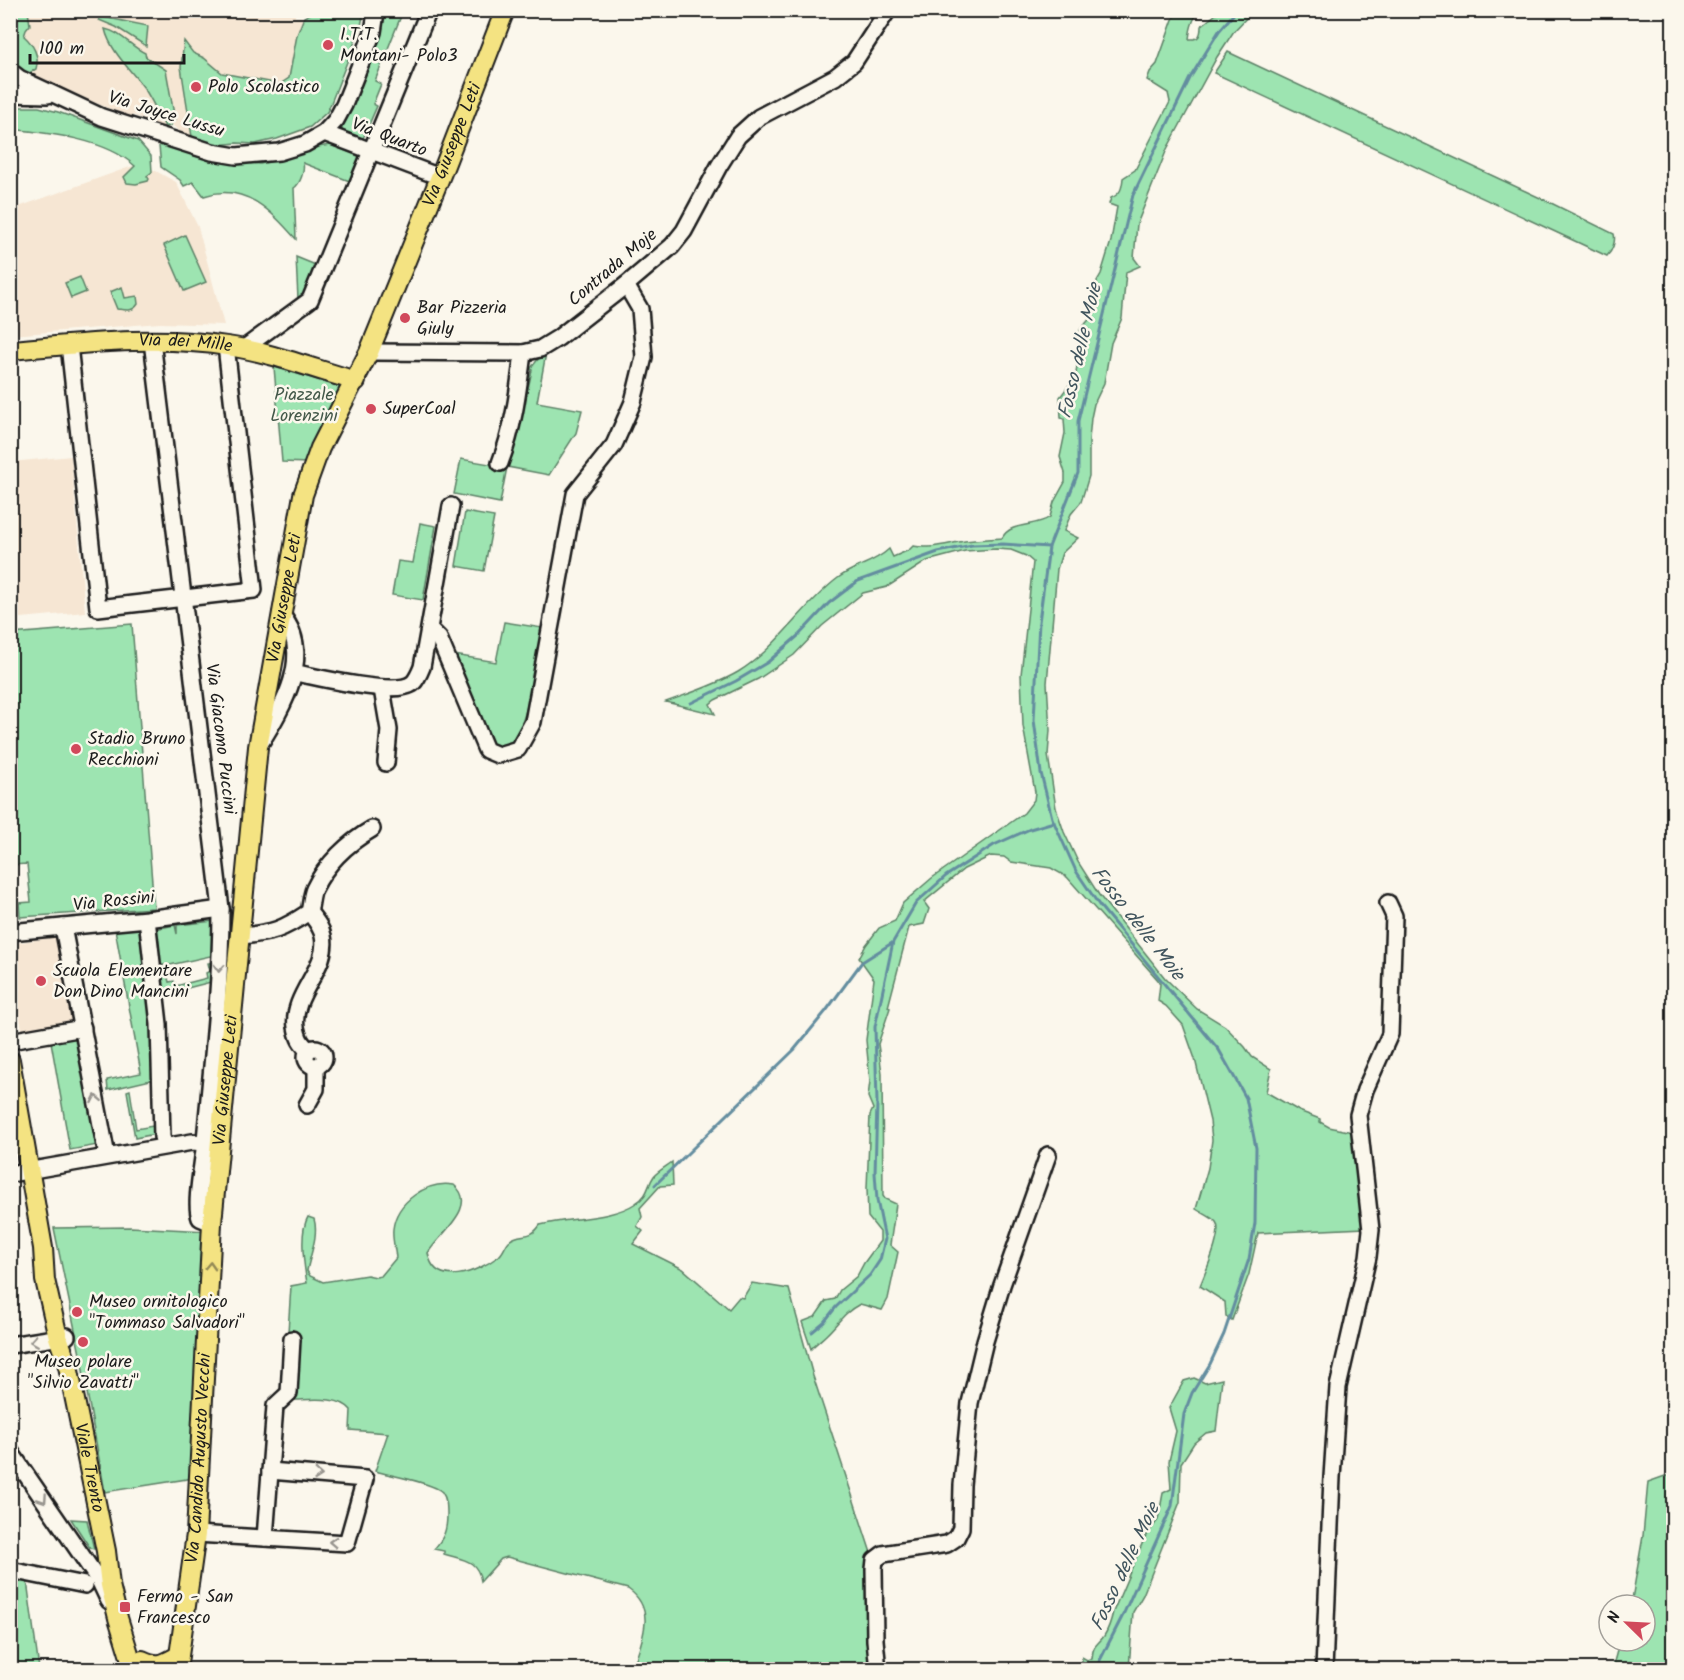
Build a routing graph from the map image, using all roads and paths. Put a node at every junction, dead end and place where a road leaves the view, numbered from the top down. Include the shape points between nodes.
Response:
1 (374, 10) edge
2 (429, 10) edge
3 (505, 10) edge
4 (888, 10) edge
5 (10, 71) edge
6 (10, 94) edge
7 (54, 95) junction
8 (324, 134) junction
9 (372, 152) junction
10 (440, 177) junction
11 (626, 285) junction
12 (152, 340) junction
13 (69, 345) junction
14 (235, 347) junction
15 (10, 350) edge
16 (369, 352) junction
17 (523, 353) junction
18 (356, 381) junction
19 (500, 463) dead end
20 (451, 506) dead end
21 (183, 598) junction
22 (281, 614) junction
23 (430, 629) junction
24 (296, 673) junction
25 (382, 689) junction
26 (258, 747) junction
27 (386, 763) dead end
28 (372, 829) dead end
29 (1388, 903) dead end
30 (221, 909) junction
31 (309, 912) junction
32 (147, 919) junction
33 (63, 927) junction
34 (10, 932) edge
35 (241, 936) junction
36 (83, 1028) junction
37 (10, 1041) edge
38 (10, 1060) edge
39 (307, 1105) dead end
40 (205, 1143) junction
41 (165, 1146) junction
42 (1048, 1155) dead end
43 (107, 1156) junction
44 (30, 1170) junction
45 (10, 1174) edge
46 (212, 1223) junction
47 (62, 1336) junction
48 (292, 1339) dead end
49 (10, 1345) edge
50 (10, 1451) edge
51 (270, 1471) junction
52 (196, 1534) junction
53 (266, 1538) junction
54 (10, 1570) edge
55 (96, 1576) junction
56 (138, 1662) edge
57 (173, 1665) edge
58 (878, 1670) edge
59 (1324, 1670) edge

1 - 8 street, Via Joyce Lussu via 373,32 344,105
2 - 9 street
3 - 10 main road, Via Giuseppe Leti
4 - 11 street, Contrada Moje via 854,62 835,77 759,117 738,136 684,231
5 - 7 street, Via Joyce Lussu
6 - 7 street
7 - 8 street, Via Joyce Lussu via 148,133 236,156 279,152
8 - 9 street, Via Quarto
9 - 10 street, Via Quarto
9 - 14 street via 310,300
10 - 16 main road, Via Giuseppe Leti
11 - 17 street, Contrada Moje via 558,338 540,349
11 - 23 street via 640,309 644,357 633,402 614,445 575,494 532,722 519,749 498,755 486,750 439,638
12 - 13 main road, Via dei Mille
12 - 14 main road, Via dei Mille
12 - 21 street, Via Giacomo Puccini
13 - 15 main road, Via dei Mille
13 - 21 street via 98,608
14 - 18 main road, Via dei Mille
14 - 21 street via 254,590
16 - 17 street, Contrada Moje
16 - 18 main road, Via Giuseppe Leti
17 - 19 street via 516,411
18 - 22 main road, Via Giuseppe Leti via 320,448 303,495
20 - 23 street
21 - 30 street, Via Giacomo Puccini
22 - 24 street via 293,635
22 - 26 main road, Via Giuseppe Leti
23 - 25 street via 422,667 413,683 399,689
24 - 25 street
24 - 26 street
25 - 27 street via 389,730
26 - 35 main road, Via Giuseppe Leti
28 - 31 street via 341,851 314,890
29 - 59 street via 1394,916 1390,1034 1358,1115 1371,1230 1338,1387
30 - 32 street, Via Rossini
30 -> 40 street, Via Giacomo Puccini
31 - 35 street via 270,933
31 - 39 street via 319,925 324,948 298,1004 295,1020 302,1045 324,1053 323,1061 316,1066 316,1089
32 - 33 street, Via Rossini
32 - 41 street via 159,1024
33 - 34 street, Via Rossini
33 - 36 street
35 - 46 main road, Via Giuseppe Leti
36 - 37 street
43 -> 36 street
38 - 44 main road, Viale Trento
40 - 41 street
40 - 46 street, Via Giacomo Puccini via 198,1214
41 - 43 street
42 - 58 street via 1002,1286 970,1403 961,1528 947,1544 883,1554 875,1560
43 - 44 street
44 - 45 street
44 - 47 main road, Viale Trento via 43,1248 56,1277
52 -> 46 main road, Via Candido Augusto Vecchi
47 -> 49 street
47 - 55 main road, Viale Trento
48 - 51 street via 289,1393 275,1407
50 -> 55 street
51 - 53 street
51 -> 53 street via 365,1479 347,1543
52 - 53 street
52 - 57 main road, Via Candido Augusto Vecchi
54 - 55 street
55 - 56 street via 118,1630
55 - 56 main road, Viale Trento via 121,1615
56 - 57 main road

